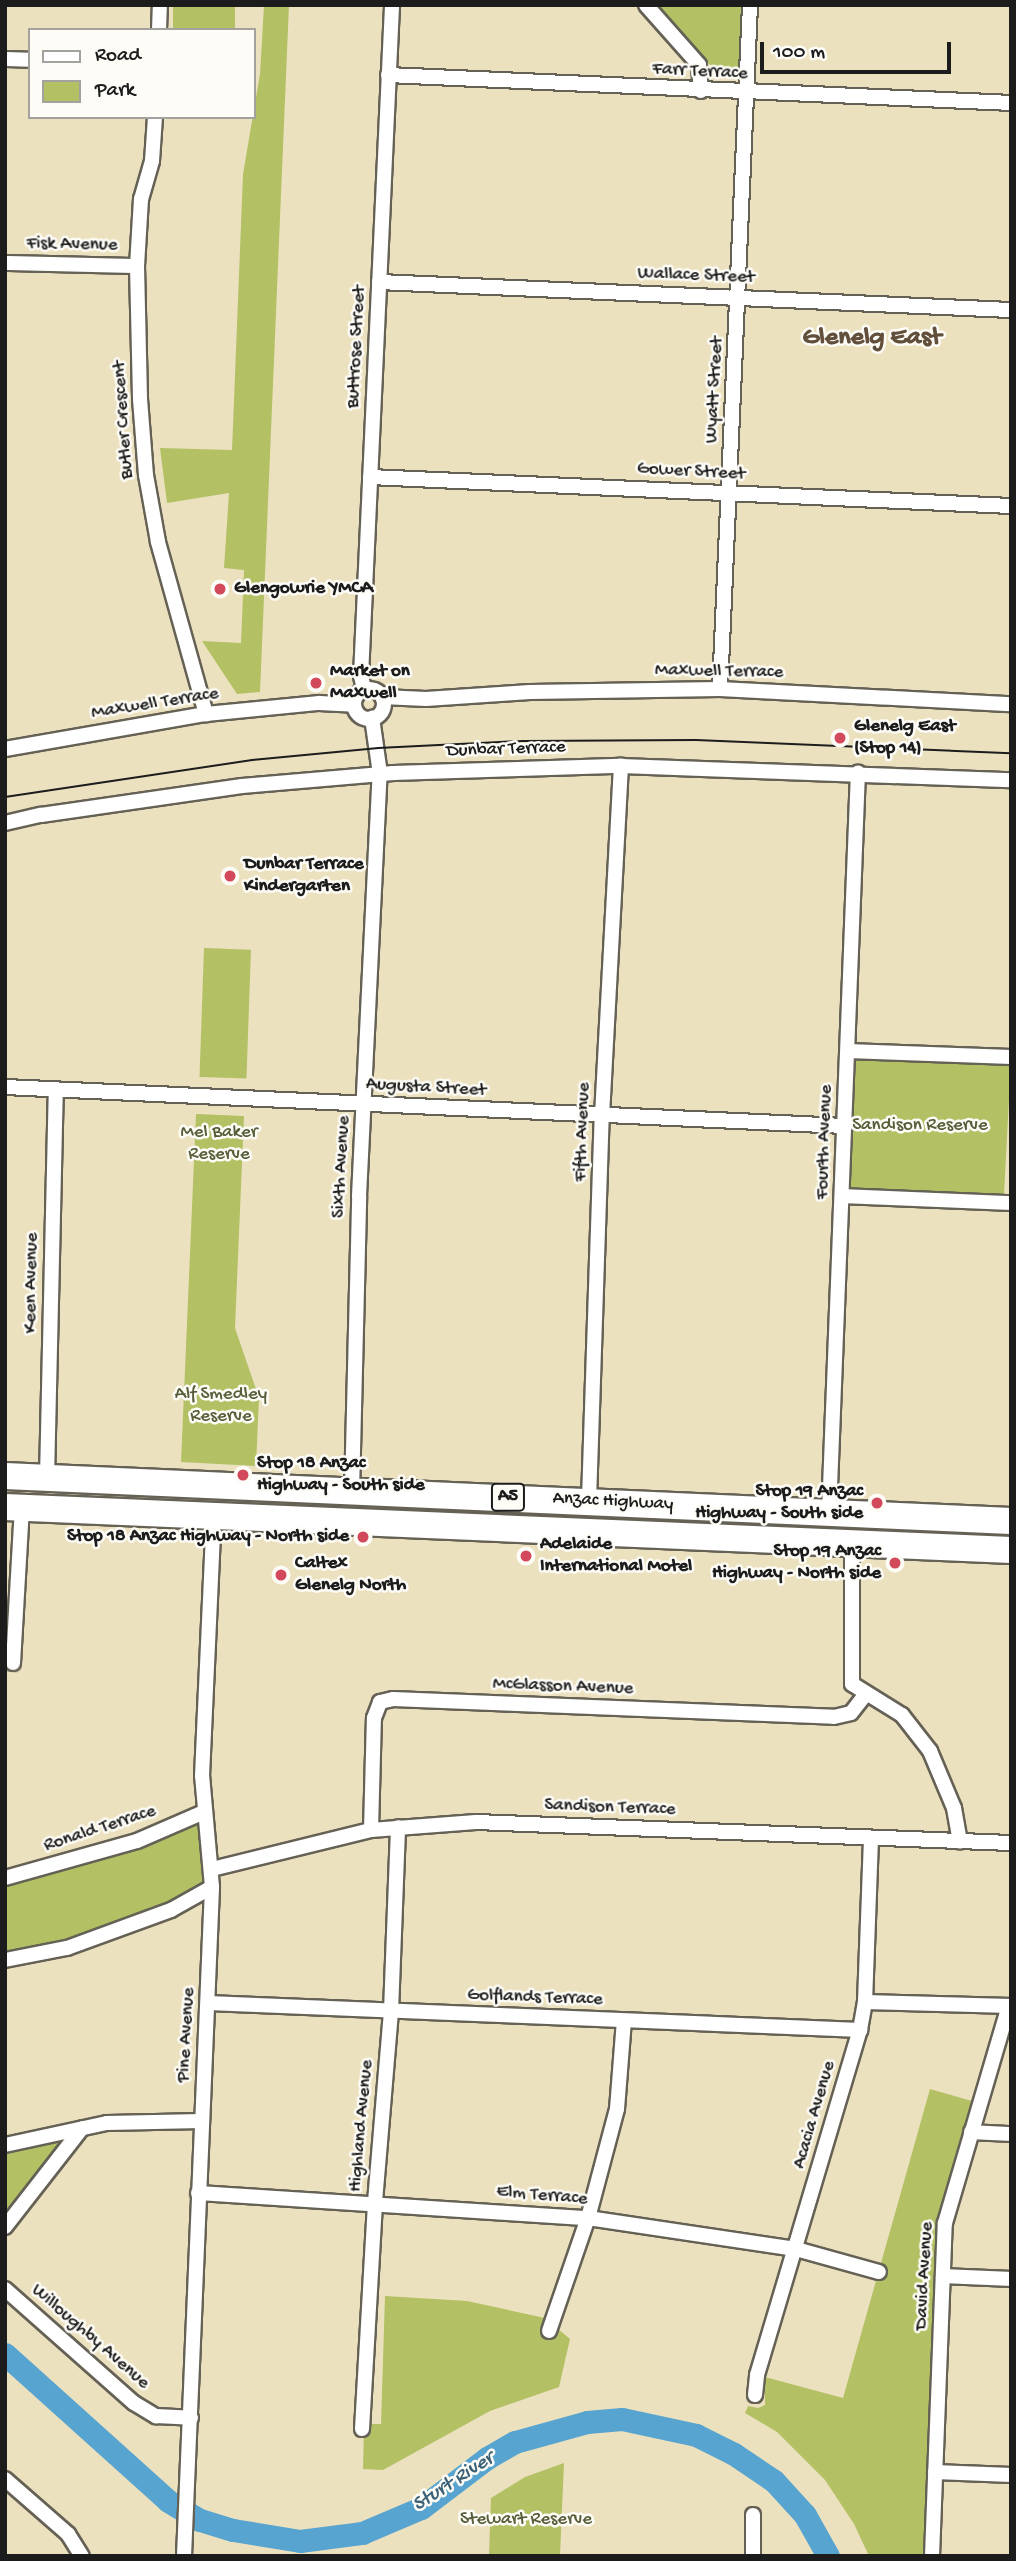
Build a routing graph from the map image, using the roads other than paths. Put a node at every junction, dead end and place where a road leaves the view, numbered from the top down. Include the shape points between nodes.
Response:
1 (160, 5) edge
2 (392, 5) edge
3 (646, 5) edge
4 (750, 5) edge
5 (159, 28) edge
6 (5, 59) edge
7 (28, 60) edge
8 (388, 75) junction
9 (701, 91) junction
10 (747, 93) junction
11 (1011, 103) edge
12 (155, 119) edge
13 (5, 263) edge
14 (137, 266) junction
15 (379, 282) junction
16 (738, 297) junction
17 (1011, 310) edge
18 (370, 477) junction
19 (729, 493) junction
20 (1011, 506) edge
21 (365, 689) junction
22 (720, 689) junction
23 (1011, 704) edge
24 (354, 705) junction
25 (379, 708) junction
26 (206, 714) junction
27 (5, 749) edge
28 (621, 766) junction
29 (858, 773) junction
30 (380, 774) junction
31 (1011, 780) edge
32 (5, 823) edge
33 (848, 1051) junction
34 (1011, 1057) edge
35 (5, 1087) edge
36 (56, 1089) junction
37 (364, 1104) junction
38 (602, 1116) junction
39 (845, 1126) junction
40 (842, 1196) junction
41 (1011, 1203) edge
42 (5, 1476) edge
43 (47, 1478) junction
44 (352, 1492) junction
45 (589, 1500) junction
46 (13, 1507) edge
47 (713, 1507) junction
48 (829, 1513) junction
49 (214, 1516) junction
50 (1011, 1521) edge
51 (702, 1537) junction
52 (743, 1538) junction
53 (852, 1544) junction
54 (1011, 1550) edge
55 (12, 1663) dead end
56 (865, 1695) junction
57 (204, 1812) junction
58 (398, 1827) junction
59 (371, 1830) junction
60 (871, 1839) junction
61 (960, 1841) junction
62 (1011, 1843) edge
63 (212, 1869) junction
64 (5, 1878) edge
65 (212, 1887) junction
66 (5, 1960) edge
67 (865, 2002) junction
68 (208, 2003) junction
69 (1010, 2006) edge
70 (391, 2011) junction
71 (624, 2021) junction
72 (860, 2030) junction
73 (202, 2121) junction
74 (82, 2128) junction
75 (971, 2132) junction
76 (1011, 2134) edge
77 (5, 2145) edge
78 (198, 2193) junction
79 (375, 2202) junction
80 (588, 2218) junction
81 (5, 2227) edge
82 (796, 2249) junction
83 (879, 2272) dead end
84 (943, 2276) junction
85 (1011, 2279) edge
86 (5, 2289) edge
87 (549, 2331) dead end
88 (755, 2395) dead end
89 (191, 2418) junction
90 (362, 2429) dead end
91 (934, 2472) junction
92 (1011, 2475) edge
93 (5, 2479) edge
94 (753, 2515) dead end
95 (82, 2556) edge
96 (184, 2556) edge
97 (753, 2556) edge
98 (932, 2556) edge

1 - 5 street
2 - 8 street, Buttrose Street
3 - 9 street via 698,65
4 - 10 street, Wyatt Street
6 - 7 street
8 - 9 street, Farr Terrace
8 - 15 street, Buttrose Street
9 - 10 street, Farr Terrace
10 - 11 street, Farr Terrace
10 - 16 street, Wyatt Street
12 - 14 street, Butler Crescent via 152,161 141,199
13 - 14 street, Fisk Avenue
14 - 26 street, Butler Crescent via 146,475 158,542
15 - 16 street, Wallace Street
15 - 18 street, Buttrose Street
16 - 17 street, Wallace Street
16 - 19 street, Wyatt Street
18 - 19 street, Gower Street
18 - 21 street, Buttrose Street
19 - 20 street, Gower Street
19 - 22 street, Wyatt Street
21 - 24 street via 355,697
21 - 25 street via 373,689
22 - 23 street, Maxwell Terrace
22 - 25 street, Maxwell Terrace via 530,692 426,699
24 - 25 street via 358,714
24 - 26 street, Maxwell Terrace via 319,703
25 - 30 street, Sixth Avenue
26 - 27 street, Maxwell Terrace
28 - 29 street, Dunbar Terrace
28 - 30 street, Dunbar Terrace
28 - 38 street, Fifth Avenue
29 - 31 street, Dunbar Terrace
29 - 33 street, Fourth Avenue
30 - 32 street, Dunbar Terrace via 242,786
30 - 37 street, Sixth Avenue
33 - 34 street
33 - 39 street, Fourth Avenue
35 - 36 street, Augusta Street
36 - 37 street, Augusta Street
36 - 43 street, Keen Avenue
37 - 38 street, Augusta Street
37 - 44 street, Sixth Avenue
38 - 39 street, Augusta Street
38 - 45 street, Fifth Avenue
39 - 40 street, Fourth Avenue
40 - 41 street
40 - 48 street, Fourth Avenue
42 - 43 highway, Anzac Highway / A5
43 - 44 highway, Anzac Highway / A5
44 - 45 highway, Anzac Highway / A5
45 - 47 highway, Anzac Highway / A5
46 - 49 highway, Anzac Highway / A5
46 - 55 street
47 - 48 highway, Anzac Highway / A5
47 - 51 highway
47 - 52 highway via 724,1527
48 - 50 highway, Anzac Highway / A5
49 - 51 highway, Anzac Highway / A5
49 - 57 street, Pine Avenue
51 - 52 highway, Anzac Highway / A5
52 - 53 highway, Anzac Highway / A5
53 - 54 highway, Anzac Highway / A5
53 - 56 street via 850,1670 852,1684
56 - 59 street, McGlasson Avenue via 851,1713 834,1717 380,1702 374,1718
56 - 61 street via 902,1715 930,1751 954,1808
57 - 63 street, Pine Avenue
57 - 64 street, Ronald Terrace via 137,1841
58 - 59 street, Sandison Terrace
58 - 60 street, Sandison Terrace via 476,1822
58 - 70 street, Highland Avenue
59 - 63 street, Sandison Terrace
60 - 61 street, Sandison Terrace
60 - 67 street, Acacia Avenue
61 - 62 street, Sandison Terrace
63 - 65 street, Pine Avenue
65 - 66 street via 170,1910 68,1948
65 - 68 street, Pine Avenue
67 - 69 street
67 - 72 street, Acacia Avenue
68 - 70 street, Golflands Terrace
68 - 73 street, Pine Avenue
69 - 75 street, David Avenue
70 - 71 street, Golflands Terrace
70 - 79 street, Highland Avenue
71 - 72 street, Golflands Terrace
71 - 80 street via 617,2109
72 - 82 street, Acacia Avenue
73 - 74 street via 107,2123
73 - 78 street, Pine Avenue
74 - 77 street
74 - 81 street
75 - 76 street
75 - 84 street, David Avenue via 945,2222
78 - 79 street, Elm Terrace
78 - 89 street, Pine Avenue
79 - 80 street, Elm Terrace
79 - 90 street, Highland Avenue
80 - 82 street, Elm Terrace
80 - 87 street
82 - 83 street, Elm Terrace
82 - 88 street, Acacia Avenue
84 - 85 street
84 - 91 street, David Avenue
86 - 89 street, Willoughby Avenue via 134,2403 156,2416
89 - 96 street, Pine Avenue
91 - 92 street
91 - 98 street, David Avenue
93 - 95 street via 68,2534
94 - 97 street

